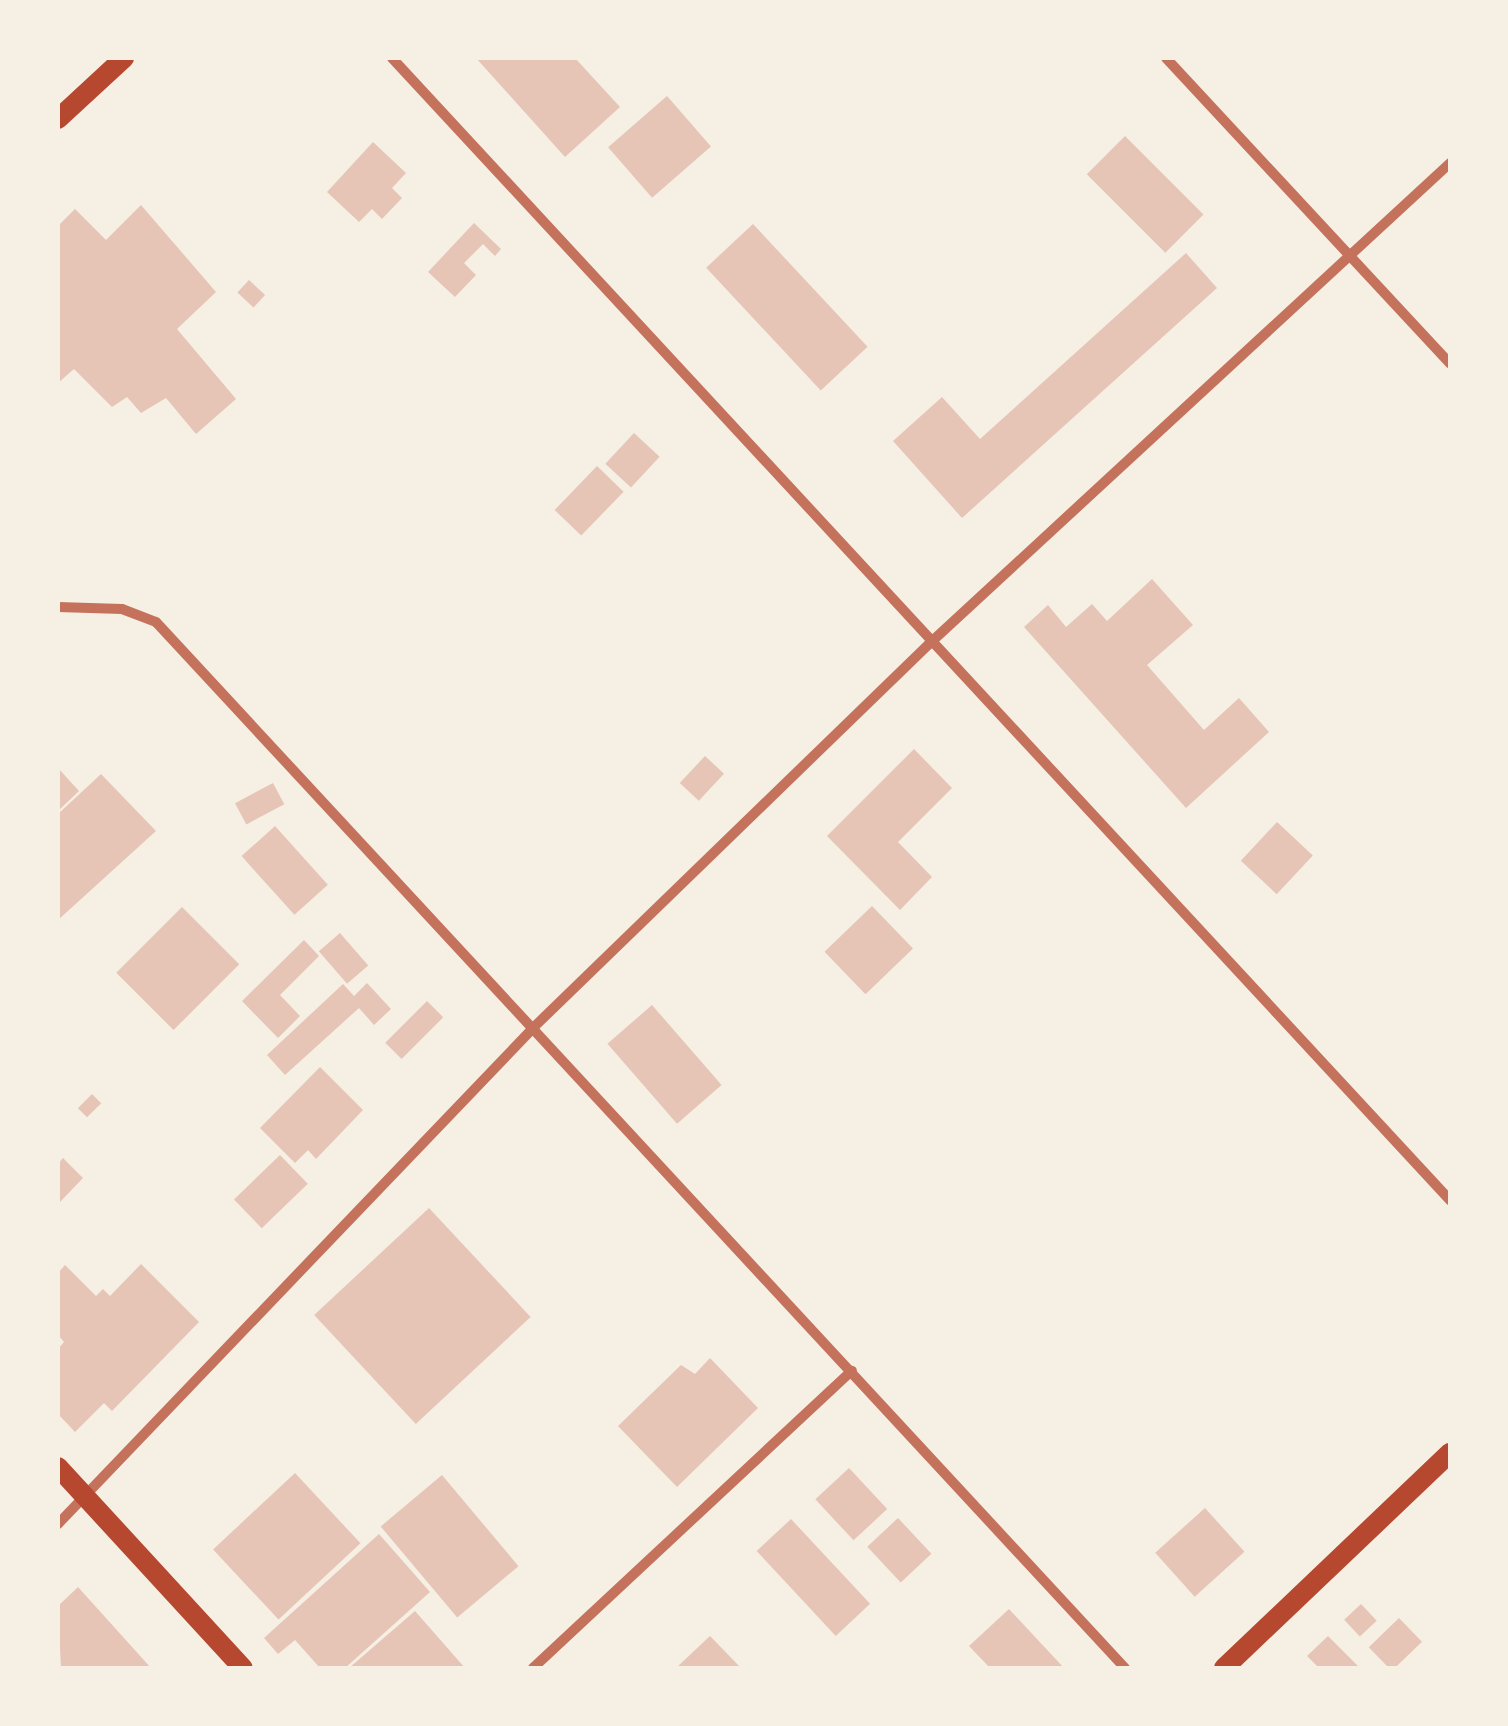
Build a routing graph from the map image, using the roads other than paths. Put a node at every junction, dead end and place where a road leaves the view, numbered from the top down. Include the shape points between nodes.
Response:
1 (124, 58) edge
2 (392, 58) edge
3 (1166, 58) edge
4 (58, 119) edge
5 (1450, 163) edge
6 (1350, 253) junction
7 (1450, 364) edge
8 (58, 607) edge
9 (930, 644) junction
10 (535, 1026) junction
11 (1450, 1200) edge
12 (852, 1372) junction
13 (1450, 1453) edge
14 (58, 1468) edge
15 (84, 1496) junction
16 (58, 1524) edge
17 (243, 1668) edge
18 (533, 1668) edge
19 (1125, 1668) edge
20 (1224, 1668) edge

1 - 4 main road
2 - 9 street
3 - 6 street
5 - 6 street
6 - 7 street
6 - 9 street
8 - 10 street via 122,609 156,622
9 - 10 street
9 - 11 street
10 - 12 street
10 - 15 street
12 - 18 street
12 - 19 street
13 - 20 main road
14 - 15 main road
15 - 16 street
15 - 17 main road

